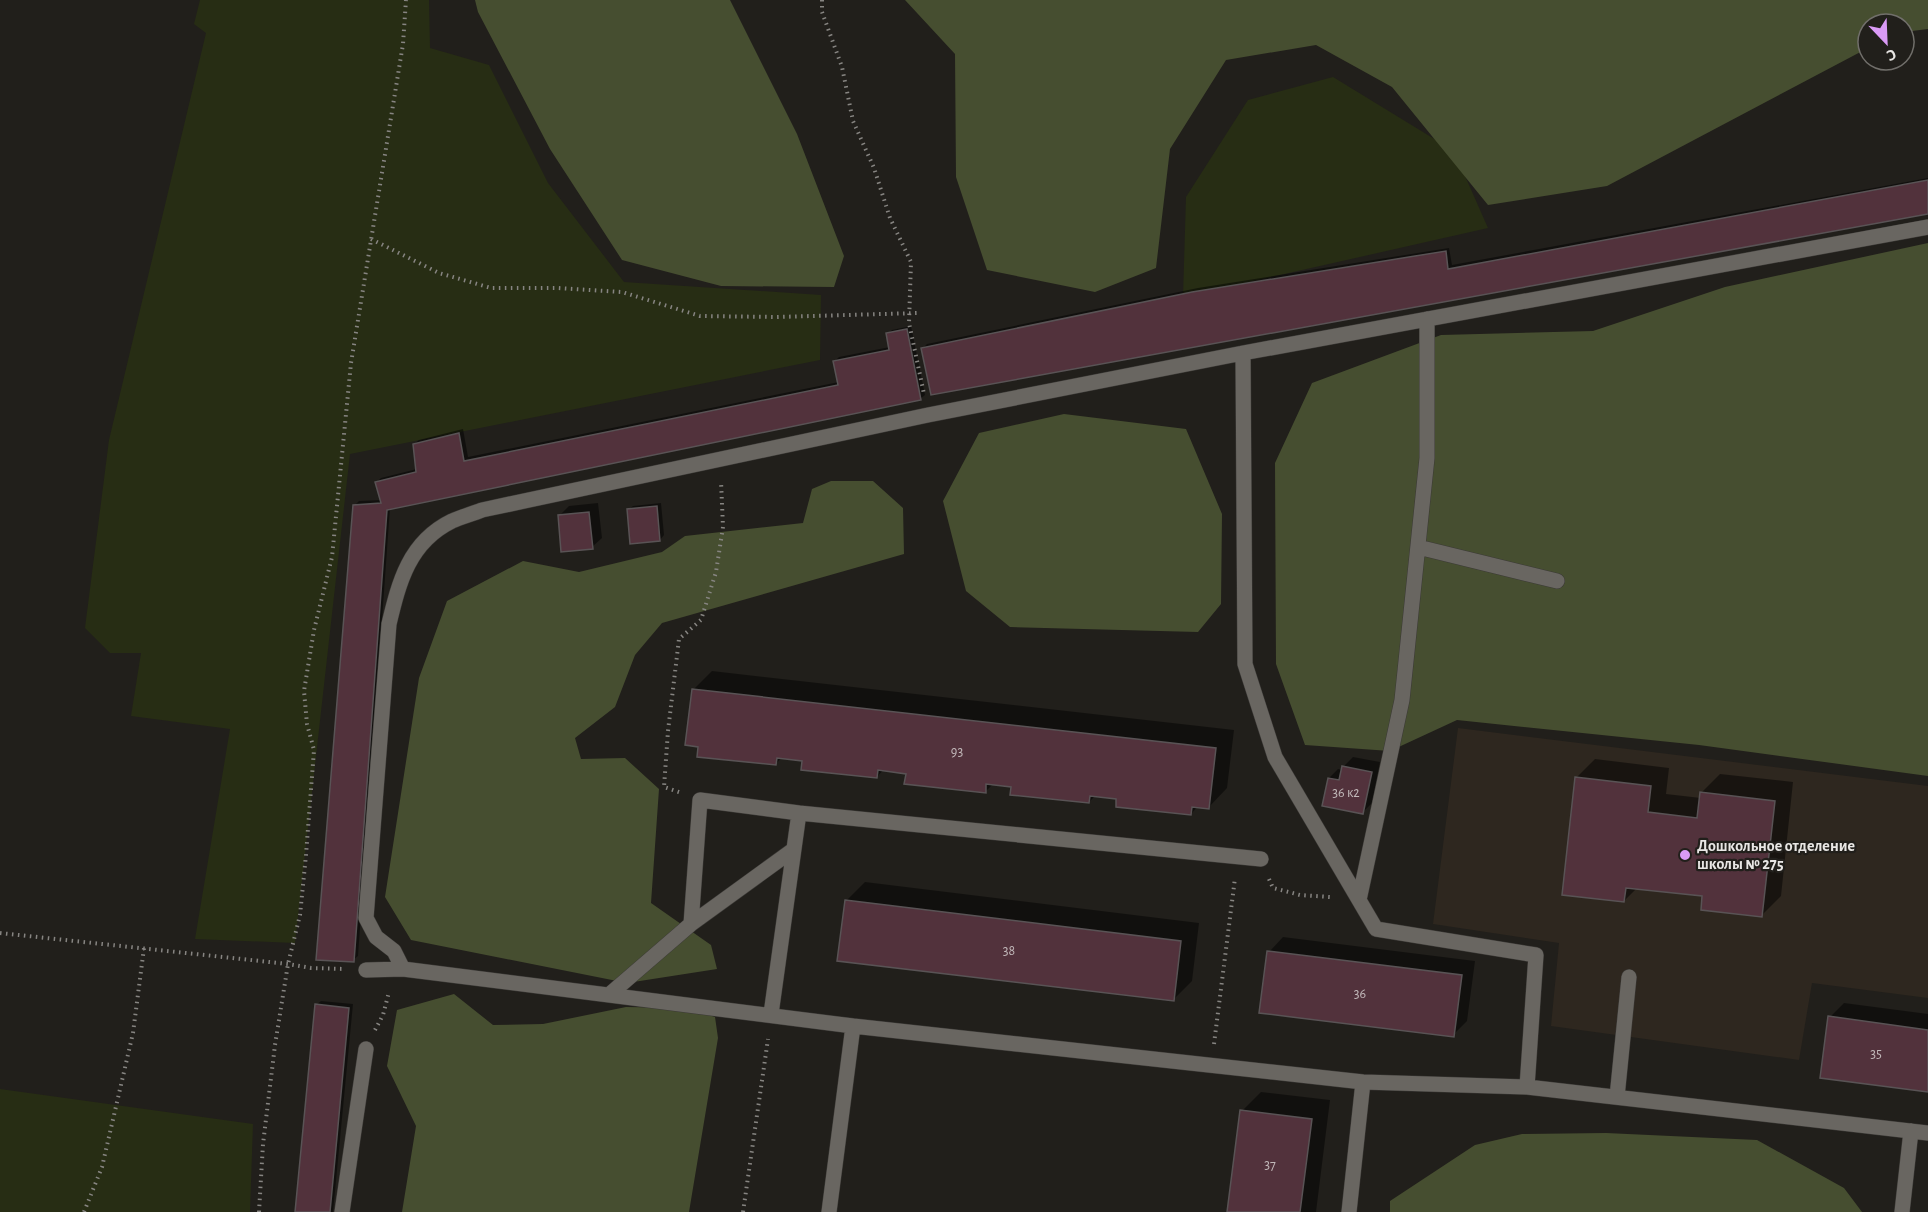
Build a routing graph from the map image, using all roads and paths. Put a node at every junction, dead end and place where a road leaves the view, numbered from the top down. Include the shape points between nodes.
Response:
1 (406, 0) edge
2 (822, 0) edge
3 (1928, 226) edge
4 (371, 239) junction
5 (909, 313) junction
6 (918, 313) dead end
7 (1427, 319) junction
8 (1243, 353) junction
9 (928, 415) junction
10 (720, 459) junction
11 (1418, 548) junction
12 (1557, 581) dead end
13 (700, 800) junction
14 (799, 813) junction
15 (793, 850) junction
16 (1238, 857) junction
17 (1261, 859) joint
18 (1359, 900) junction
19 (691, 924) junction
20 (0, 933) edge
21 (144, 948) junction
22 (288, 964) junction
23 (403, 969) junction
24 (366, 970) joint
25 (1629, 977) dead end
26 (610, 994) junction
27 (771, 1014) junction
28 (854, 1026) junction
29 (366, 1049) joint
30 (1211, 1065) junction
31 (1363, 1082) junction
32 (1527, 1087) junction
33 (1617, 1097) junction
34 (1911, 1131) junction
35 (1928, 1133) edge
36 (84, 1212) edge
37 (259, 1212) edge
38 (342, 1212) edge
39 (744, 1212) edge
40 (829, 1212) edge
41 (1349, 1212) edge
42 (1902, 1212) edge

1 - 4 path via 403,44
2 - 5 path via 853,121 911,262
3 - 7 lane
4 - 5 path via 439,273 491,288 622,292 700,316
4 - 22 path via 351,363 332,557 304,691 307,724 315,750 300,915
5 - 6 path
5 - 9 path
7 - 8 lane
7 - 11 lane via 1427,458
8 - 9 lane
8 - 18 lane via 1245,664 1275,757
9 - 10 lane
10 - 13 path via 723,527 716,572 700,620 679,639 664,787
10 - 23 lane via 482,510 450,522 423,542 407,564 389,624 366,918 376,937 394,951
11 - 12 lane
11 - 18 lane via 1402,700
13 - 14 lane
13 - 19 lane
14 - 15 lane
14 - 16 lane
15 - 19 lane
15 - 27 lane
16 - 17 lane
16 - 30 path
17 - 18 path via 1273,888 1300,895
18 - 32 lane via 1376,929 1536,955
19 - 26 lane
20 - 21 path
21 - 22 path
21 - 36 path via 133,1033 102,1167
22 - 24 path
22 - 37 path via 263,1144
23 - 24 lane
23 - 26 lane
23 - 29 path
25 - 33 lane
26 - 27 lane
27 - 28 lane
27 - 39 path
28 - 30 lane
28 - 40 lane
29 - 38 lane
30 - 31 lane
31 - 32 lane
31 - 41 lane
32 - 33 lane
33 - 34 lane
34 - 35 lane
34 - 42 lane

